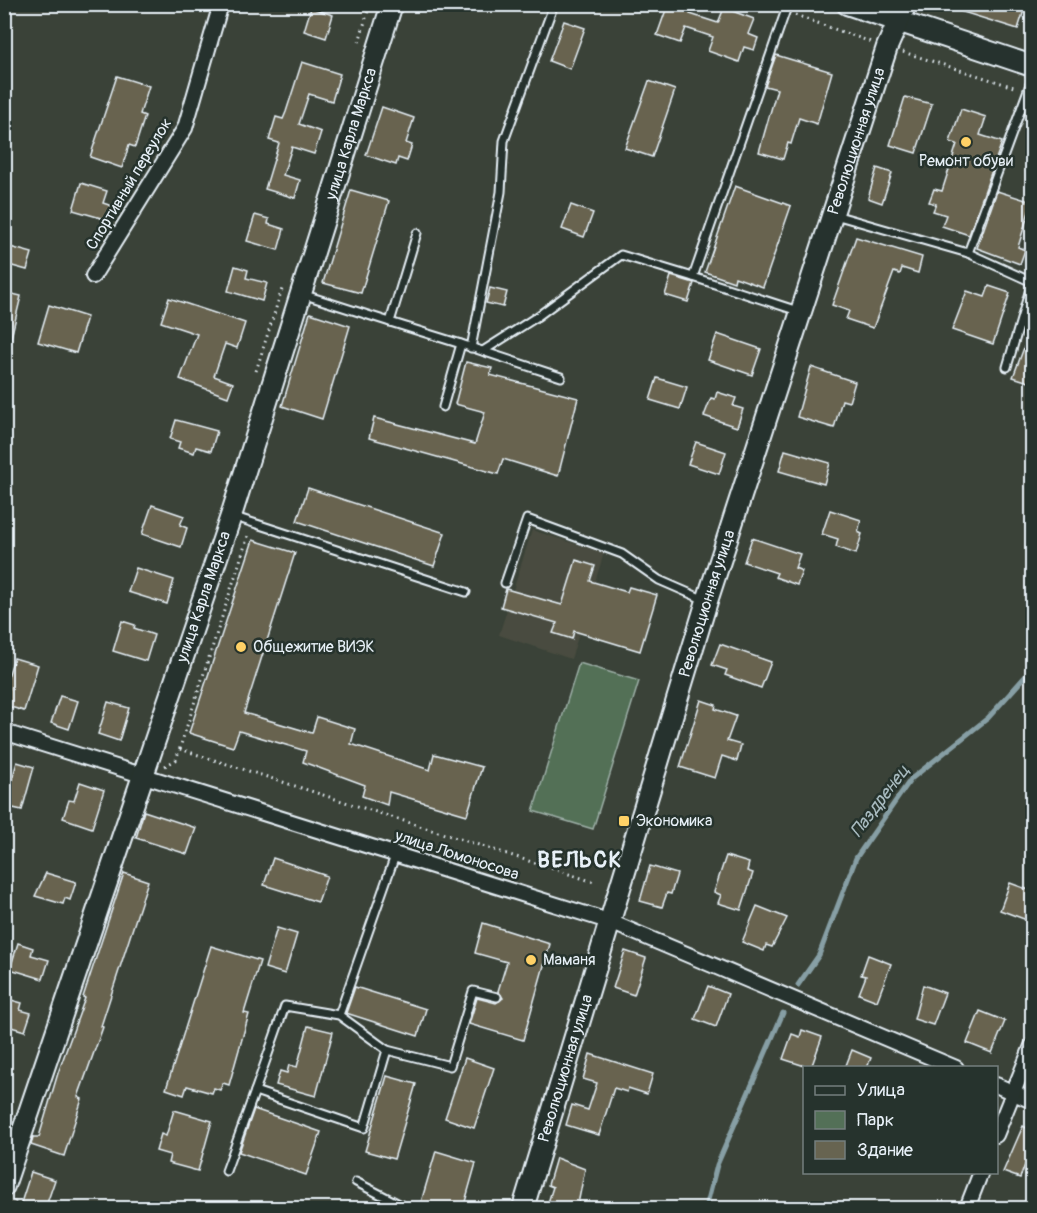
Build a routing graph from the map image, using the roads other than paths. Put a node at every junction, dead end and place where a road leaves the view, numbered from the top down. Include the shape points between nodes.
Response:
1 (221, 4) edge
2 (392, 4) edge
3 (554, 4) edge
4 (788, 4) edge
5 (847, 4) edge
6 (903, 13) edge
7 (1032, 66) edge
8 (1032, 79) edge
9 (834, 214) junction
10 (417, 232) dead end
11 (968, 253) junction
12 (93, 276) dead end
13 (693, 277) junction
14 (302, 294) junction
15 (803, 313) junction
16 (390, 322) junction
17 (461, 344) junction
18 (471, 348) junction
19 (483, 351) junction
20 (1006, 367) dead end
21 (561, 377) dead end
22 (443, 407) dead end
23 (231, 516) junction
24 (505, 583) dead end
25 (466, 592) dead end
26 (707, 601) junction
27 (4, 732) edge
28 (144, 776) junction
29 (396, 853) junction
30 (608, 921) junction
31 (497, 998) dead end
32 (339, 1015) junction
33 (1032, 1046) edge
34 (387, 1050) junction
35 (951, 1066) edge
36 (998, 1086) edge
37 (255, 1091) junction
38 (1014, 1092) junction
39 (1032, 1101) edge
40 (998, 1130) edge
41 (226, 1171) dead end
42 (981, 1174) edge
43 (356, 1182) dead end
44 (4, 1186) edge
45 (407, 1209) edge
46 (523, 1209) edge
47 (967, 1209) edge

1 - 12 street, Спортивный переулок via 185,128
2 - 14 main road, улица Карла Маркса
3 - 18 lane via 504,141 501,192
4 - 13 lane
5 - 6 main road
6 - 7 main road
6 - 9 main road, Революционная улица via 887,47
8 - 11 lane
9 - 11 lane
9 - 15 main road, Революционная улица
10 - 16 lane
11 - 20 lane via 1032,282
13 - 15 lane
13 - 19 lane via 621,255
14 - 16 lane
14 - 23 main road, улица Карла Маркса
15 - 26 main road, Революционная улица
16 - 17 lane
17 - 18 lane
17 - 22 lane
18 - 19 lane
19 - 21 lane
23 - 25 lane
23 - 28 main road, улица Карла Маркса
24 - 26 lane via 527,519 622,554 659,580
26 - 30 main road, Революционная улица
27 - 28 street, улица Ломоносова
28 - 29 street, улица Ломоносова
28 - 44 main road, улица Карла Маркса
29 - 30 street, улица Ломоносова
29 - 32 lane
30 - 35 street, улица Ломоносова
30 - 46 main road, Революционная улица
31 - 34 lane via 473,991 450,1066
32 - 34 lane
32 - 37 lane via 285,1006
33 - 38 street
34 - 37 lane via 364,1128
36 - 38 street
37 - 41 lane
38 - 39 street
38 - 40 street
42 - 47 street
43 - 45 lane

